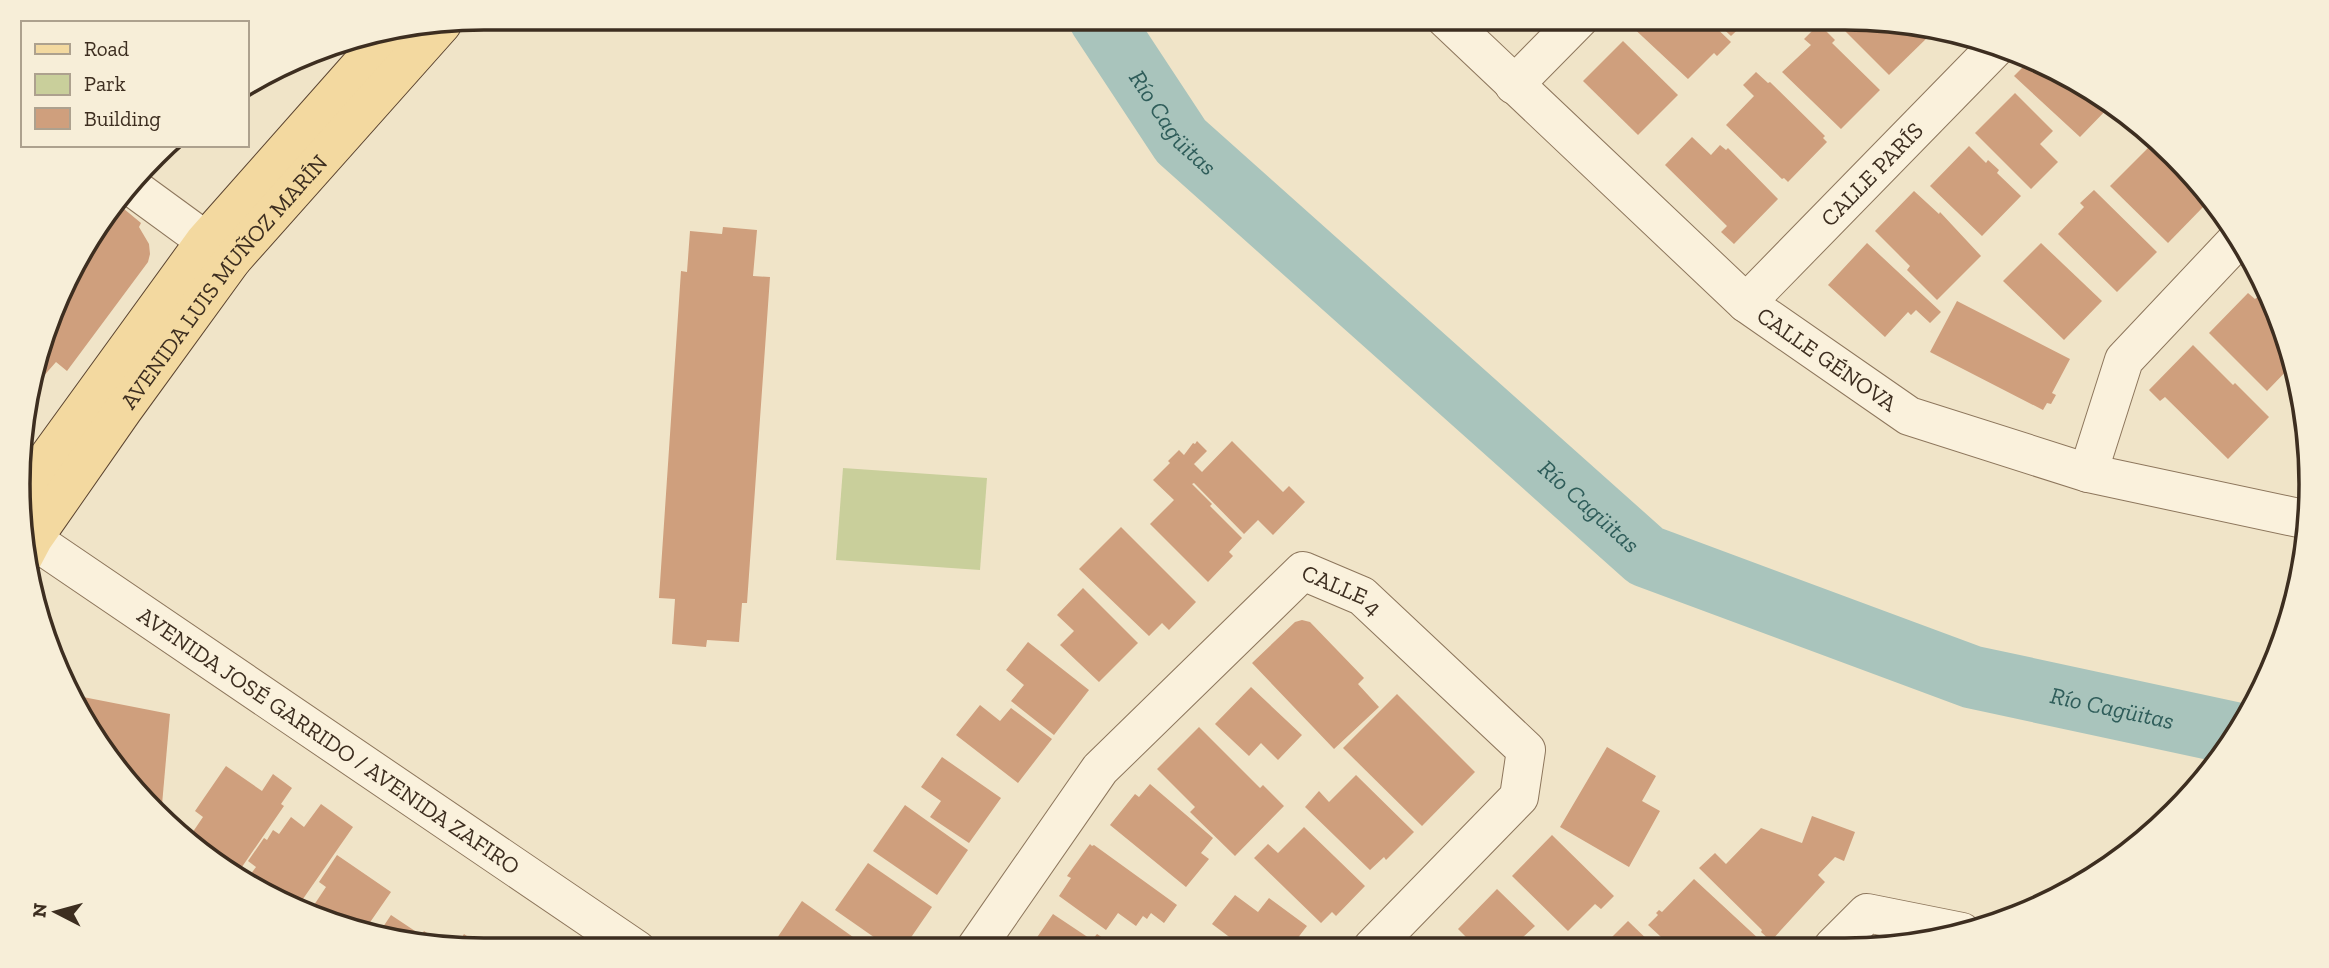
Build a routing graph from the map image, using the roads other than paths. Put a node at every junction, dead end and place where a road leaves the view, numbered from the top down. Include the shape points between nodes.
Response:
1 (1457, 30) edge
2 (1568, 30) edge
3 (433, 33) edge
4 (382, 41) edge
5 (1990, 54) edge
6 (1514, 85) junction
7 (137, 191) edge
8 (2231, 246) edge
9 (219, 251) junction
10 (1746, 303) junction
11 (2088, 473) junction
12 (30, 483) edge
13 (2298, 518) edge
14 (33, 533) edge
15 (35, 549) edge
16 (1942, 928) edge
17 (619, 938) edge
18 (983, 938) edge
19 (1382, 938) edge
20 (1842, 938) edge

1 - 6 street, CALLE GÉNOVA
2 - 6 street
3 - 9 main road, AVENIDA LUIS MUÑOZ MARÍN
4 - 9 main road, AVENIDA LUIS MUÑOZ MARÍN
5 - 10 street, CALLE PARÍS
6 - 10 street, CALLE GÉNOVA
7 - 9 street
8 - 11 street via 2124,359
9 - 12 main road, AVENIDA LUIS MUÑOZ MARÍN
9 - 14 main road, AVENIDA LUIS MUÑOZ MARÍN via 123,410
10 - 11 street, CALLE GÉNOVA via 1909,416
11 - 13 street, CALLE GÉNOVA
15 - 17 street, AVENIDA JOSÉ GARRIDO / AVENIDA ZAFIRO
16 - 20 street via 1867,913
18 - 19 street, CALLE 4 via 1100,769 1303,571 1362,596 1526,750 1519,797

